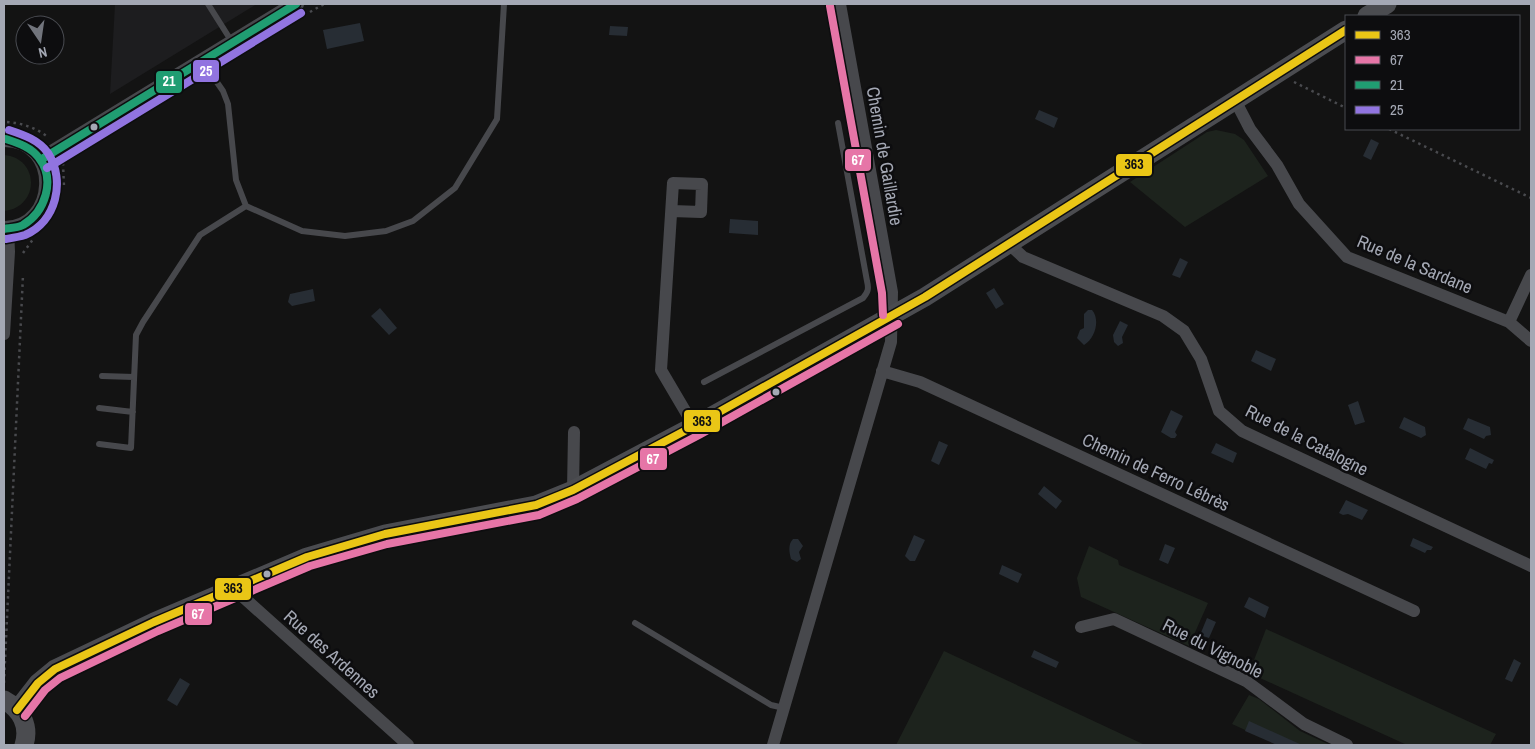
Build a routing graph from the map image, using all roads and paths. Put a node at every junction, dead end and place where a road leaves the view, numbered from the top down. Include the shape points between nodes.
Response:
1 (208, 4) edge
2 (296, 4) edge
3 (504, 4) edge
4 (840, 4) edge
5 (1387, 4) edge
6 (1369, 15) edge
7 (1345, 31) edge
8 (233, 43) junction
9 (203, 61) junction
10 (1276, 74) junction
11 (1235, 100) junction
12 (1345, 108) edge
13 (838, 123) dead end
14 (1391, 130) edge
15 (4, 139) edge
16 (42, 159) junction
17 (1531, 198) edge
18 (246, 206) junction
19 (672, 211) dead end
20 (6, 229) edge
21 (1009, 244) junction
22 (23, 272) dead end
23 (1531, 275) edge
24 (893, 315) junction
25 (1508, 322) junction
26 (4, 334) edge
27 (1531, 341) edge
28 (882, 371) junction
29 (102, 376) dead end
30 (134, 377) junction
31 (704, 382) dead end
32 (99, 408) dead end
33 (133, 412) junction
34 (694, 426) junction
35 (574, 432) dead end
36 (99, 444) dead end
37 (574, 490) junction
38 (1531, 566) edge
39 (237, 586) junction
40 (1414, 611) dead end
41 (635, 623) dead end
42 (1081, 627) dead end
43 (4, 683) edge
44 (10, 705) edge
45 (784, 708) junction
46 (25, 744) edge
47 (408, 745) edge
48 (773, 745) edge
49 (1347, 745) edge

1 - 8 lane
2 - 8 street
3 - 18 lane via 497,119 454,188 413,221 386,231 346,236 302,231
4 - 24 street, Chemin de Gaillardie via 892,292
5 - 6 main road
7 - 10 main road
8 - 9 street
9 - 16 street
9 - 18 lane via 228,104 236,180
10 - 11 main road
10 - 12 path
11 - 21 main road
11 - 25 street, Rue de la Sardane via 1299,204 1347,257
13 - 31 lane via 868,281 867,294
14 - 17 path
15 - 16 street via 20,142
16 - 20 street via 48,191 41,207 30,220
18 - 30 lane via 200,235 143,322 136,336
19 - 34 street via 662,370
20 - 26 street via 9,252
21 - 24 main road
21 - 38 street, Rue de la Catalogne via 1023,257 1163,316 1184,331 1201,359 1219,411 1242,431
22 - 43 path
23 - 25 street
24 - 28 street via 891,342
24 - 34 main road
25 - 27 street, Rue de la Sardane
28 - 40 street, Chemin de Ferro Lébrès via 920,382
28 - 45 street
29 - 30 lane
30 - 33 lane
32 - 33 lane
33 - 36 lane via 131,448
34 - 37 main road
35 - 37 street
37 - 39 main road via 536,505 355,542 306,557
39 - 44 main road via 55,669
39 - 47 street, Rue des Ardennes via 242,596
41 - 45 lane via 771,705
42 - 49 street, Rue du Vignoble via 1114,619 1246,681 1304,724
44 - 46 main road via 25,724
45 - 48 street

